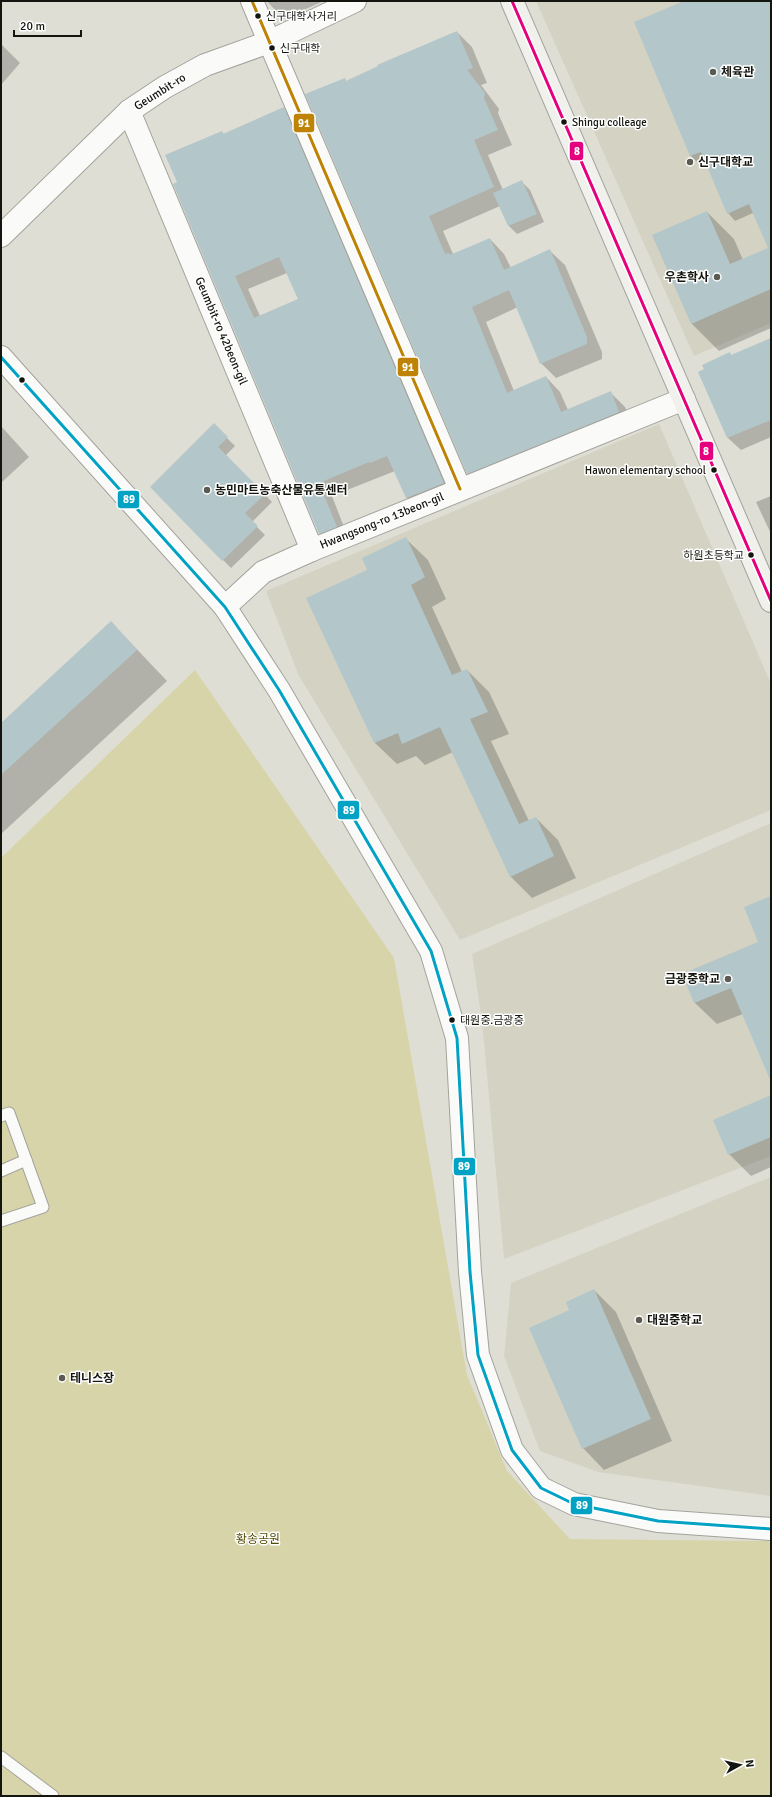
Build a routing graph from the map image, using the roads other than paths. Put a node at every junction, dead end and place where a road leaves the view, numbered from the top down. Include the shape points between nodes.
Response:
1 (252, 1) edge
2 (355, 1) edge
3 (512, 1) edge
4 (269, 42) junction
5 (129, 112) junction
6 (1, 236) edge
7 (1, 357) edge
8 (684, 399) junction
9 (460, 489) junction
10 (312, 550) junction
11 (770, 595) edge
12 (224, 607) junction
13 (1, 1116) edge
14 (26, 1160) junction
15 (1, 1171) edge
16 (1, 1222) edge
17 (771, 1529) edge
18 (1, 1757) edge
19 (53, 1796) edge

1 - 4 street
2 - 4 street, Geumbit-ro
3 - 8 main road
4 - 5 street, Geumbit-ro via 205,65 165,87
4 - 9 street
5 - 6 street, Geumbit-ro
5 - 10 street, Geumbit-ro 42beon-gil
7 - 12 street
8 - 9 street, Hwangsong-ro 13beon-gil
8 - 11 main road
9 - 10 street, Hwangsong-ro 13beon-gil
10 - 12 street, Hwangsong-ro 13beon-gil via 263,572
12 - 17 street via 279,690 431,951 457,1038 470,1272 478,1355 512,1450 542,1488 574,1504 658,1521
13 - 14 lane via 9,1112
14 - 15 lane
14 - 16 lane via 43,1207
18 - 19 lane

